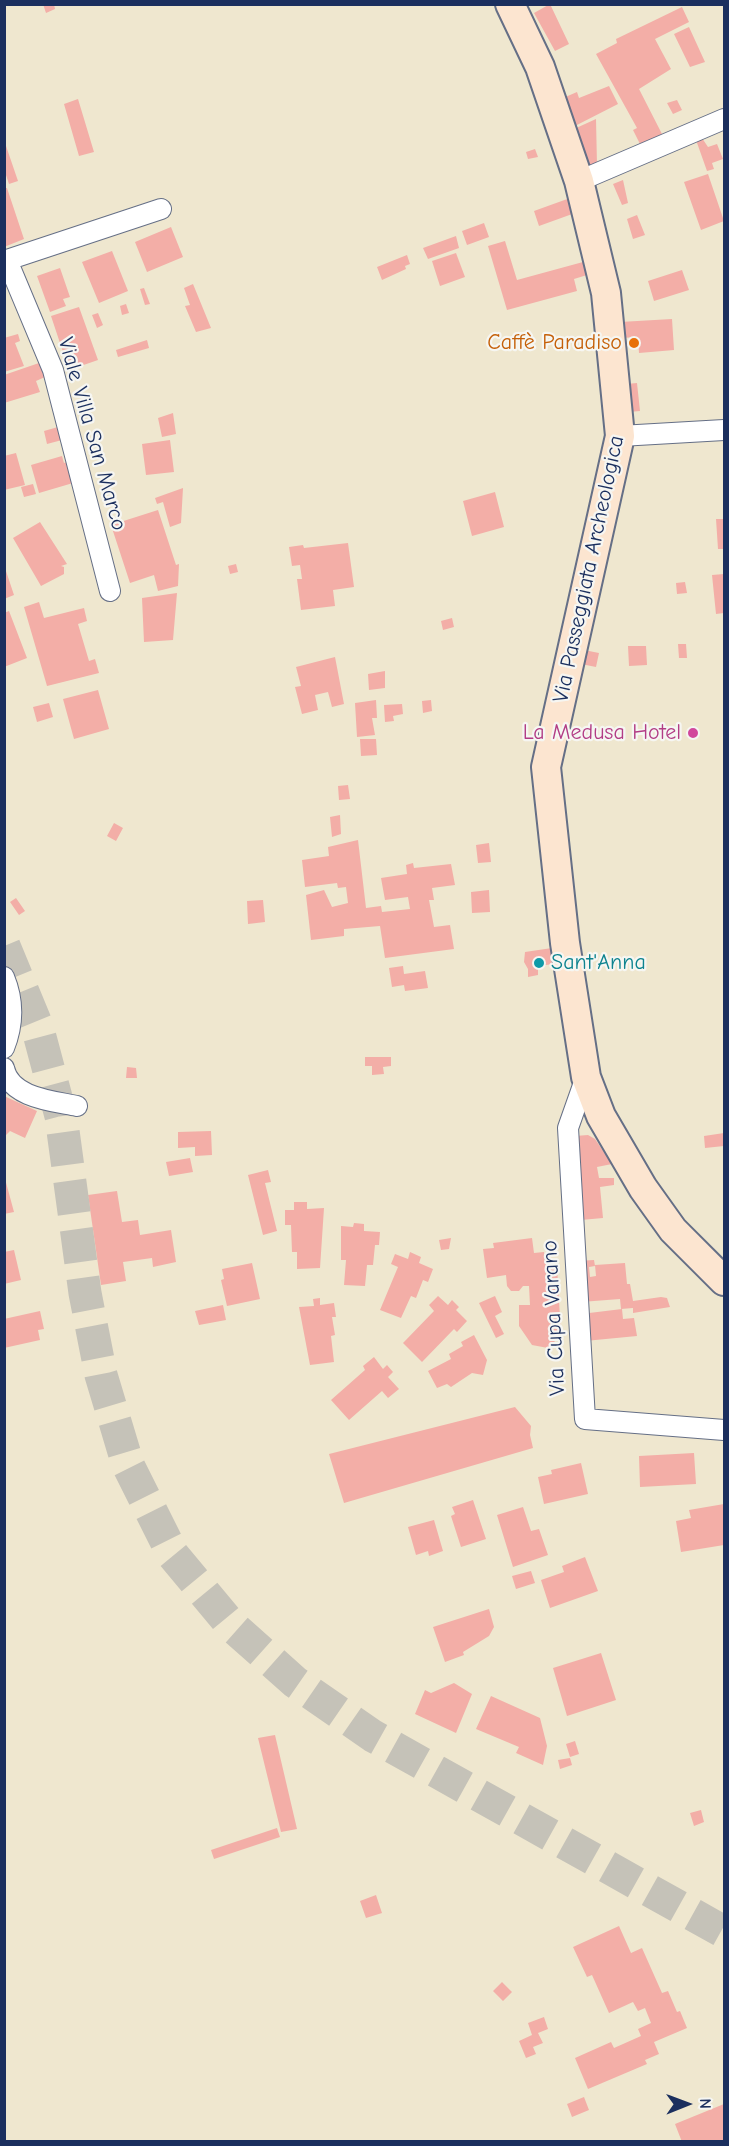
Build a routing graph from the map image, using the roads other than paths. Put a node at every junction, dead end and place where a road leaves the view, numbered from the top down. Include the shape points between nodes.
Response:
1 (510, 4) edge
2 (724, 119) edge
3 (579, 181) junction
4 (161, 209) dead end
5 (6, 261) edge
6 (724, 430) edge
7 (620, 436) junction
8 (110, 591) dead end
9 (4, 977) edge
10 (4, 1048) edge
11 (4, 1068) edge
12 (586, 1077) junction
13 (77, 1107) dead end
14 (724, 1281) edge
15 (724, 1430) edge

1 - 3 street, Via Passeggiata Archeologica via 540,67
2 - 3 street
3 - 7 street, Via Passeggiata Archeologica via 606,293
4 - 5 street, Viale Villa San Marco
5 - 8 street, Viale Villa San Marco via 53,370
6 - 7 street
7 - 12 street, Via Passeggiata Archeologica via 546,767 562,923
9 - 10 street via 13,997 11,1031
11 - 13 street via 20,1091
12 - 14 street, Via Passeggiata Archeologica via 601,1116 643,1188 674,1230
12 - 15 street, Via Cupa Varano via 568,1128 585,1419

